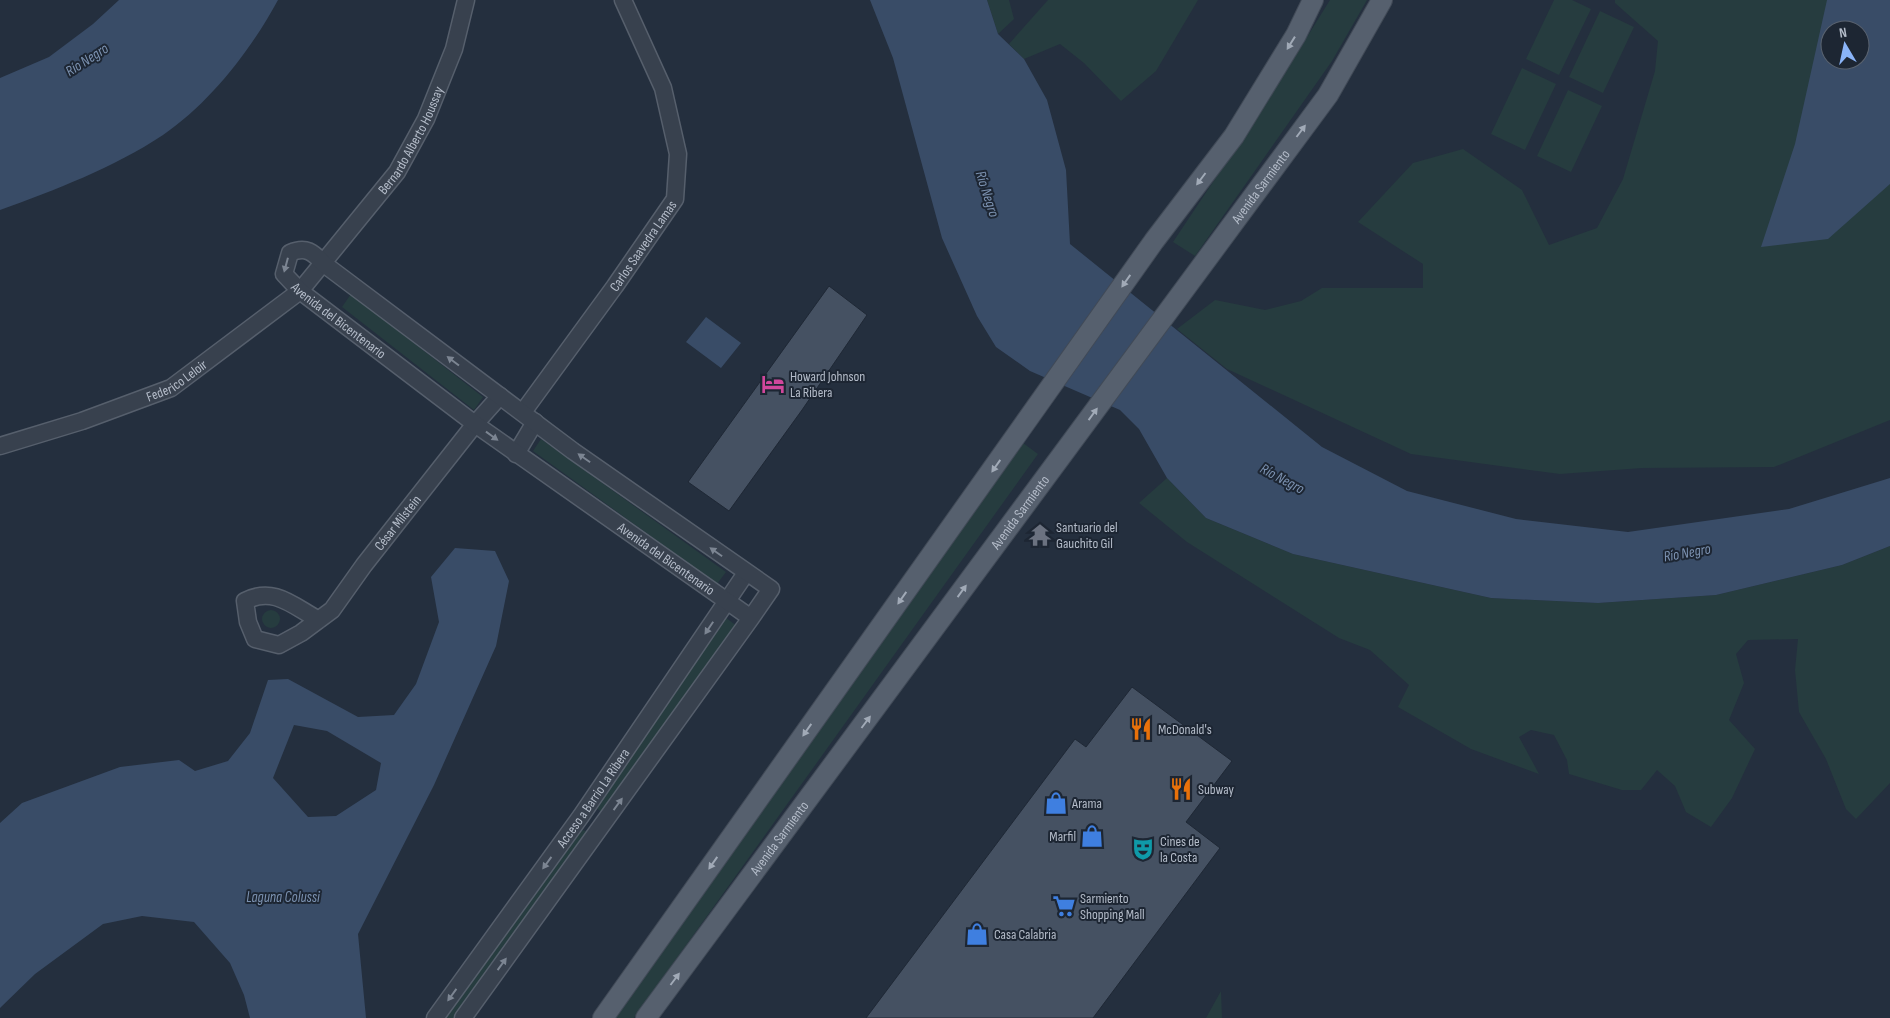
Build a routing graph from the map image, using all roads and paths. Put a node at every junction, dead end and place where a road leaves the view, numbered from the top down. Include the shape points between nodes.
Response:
1 (466, 0) edge
2 (623, 0) edge
3 (1313, 0) edge
4 (1382, 0) edge
5 (324, 264) junction
6 (300, 291) junction
7 (500, 396) junction
8 (529, 417) junction
9 (475, 424) junction
10 (0, 446) edge
11 (516, 454) junction
12 (746, 573) junction
13 (728, 601) junction
14 (751, 618) junction
15 (319, 620) dead end
16 (581, 816) junction
17 (602, 827) junction
18 (436, 1018) edge
19 (463, 1018) edge
20 (603, 1018) edge
21 (646, 1018) edge

1 - 5 street, Bernardo Alberto Houssay via 454,49 426,119 397,172
2 - 8 street, Carlos Saavedra Lamas via 663,88 678,154 675,199
3 -> 20 main road via 1296,35 1234,136 1154,241
21 -> 4 main road, Avenida Sarmiento via 1328,95
5 - 6 street, Federico Leloir
5 -> 6 street, Avenida del Bicentenario via 312,251 299,249 290,253 284,274
7 -> 5 street, Avenida del Bicentenario
6 - 9 street, Avenida del Bicentenario
6 - 10 street, Federico Leloir via 171,388 82,421
7 - 8 street, Avenida del Bicentenario
7 - 9 street, César Milstein
8 - 11 street, Carlos Saavedra Lamas
12 -> 8 street, Avenida del Bicentenario
9 -> 11 street, Avenida del Bicentenario
9 - 15 street, César Milstein via 332,610
11 - 13 street, Avenida del Bicentenario
12 - 13 street, Acceso a Barrio La Ribera
12 - 14 street, Avenida del Bicentenario via 772,589
13 - 14 street, Avenida del Bicentenario
13 -> 16 street, Acceso a Barrio La Ribera
17 -> 14 street
16 - 17 street
16 -> 18 street, Acceso a Barrio La Ribera
19 -> 17 street

